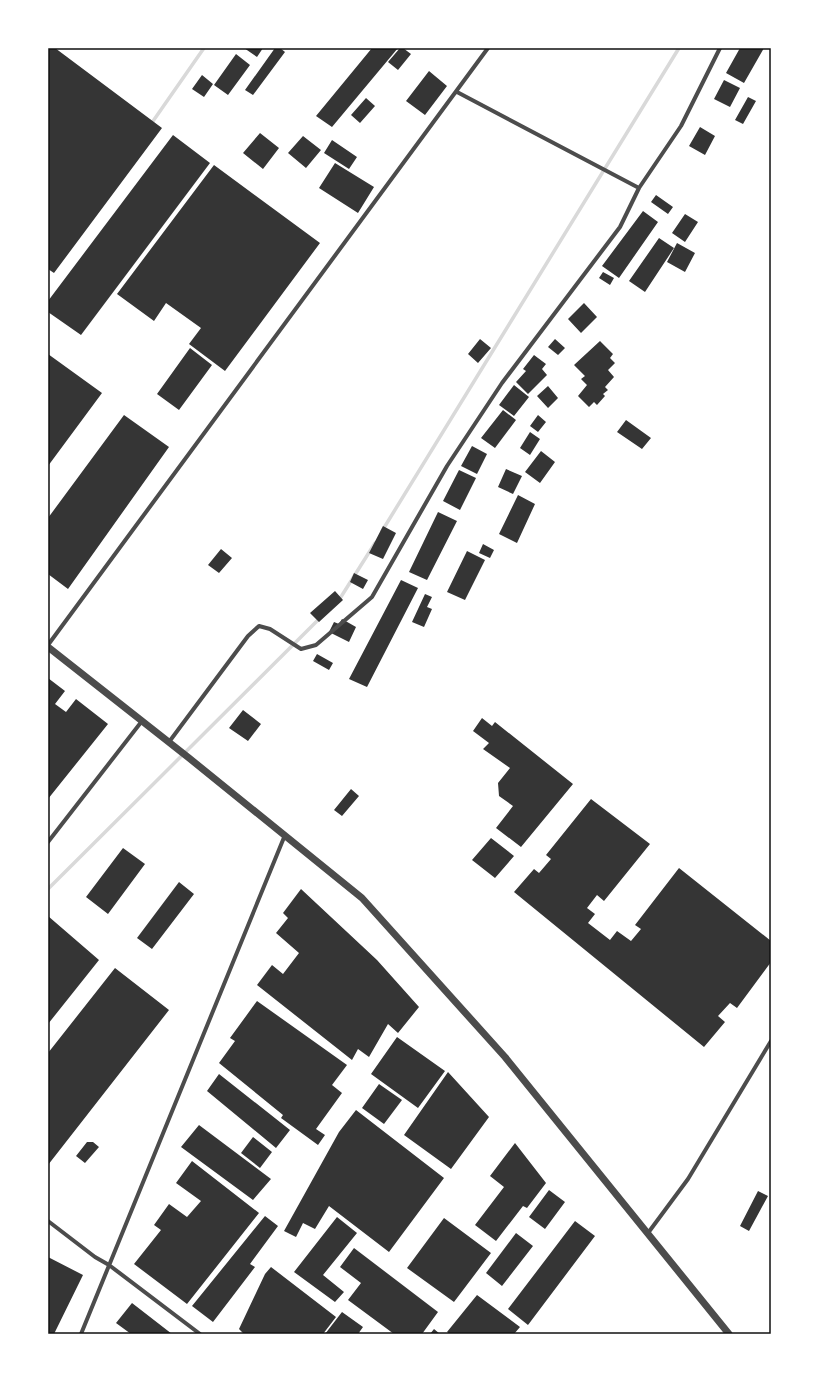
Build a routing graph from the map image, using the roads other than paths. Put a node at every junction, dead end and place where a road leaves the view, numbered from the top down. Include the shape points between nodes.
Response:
1 (488, 48) edge
2 (720, 48) edge
3 (457, 92) junction
4 (639, 188) junction
5 (48, 646) edge
6 (142, 721) junction
7 (169, 742) junction
8 (285, 836) junction
9 (48, 842) edge
10 (771, 1041) edge
11 (48, 1221) edge
12 (648, 1233) junction
13 (109, 1264) junction
14 (81, 1334) edge
15 (200, 1334) edge
16 (729, 1334) edge

1 - 3 street
2 - 4 street via 681,126
3 - 4 street
3 - 5 street
4 - 7 street via 620,227 502,383 447,466 372,597 316,646 301,649 270,629 258,626
5 - 6 street
6 - 7 street
6 - 9 street
7 - 8 street
8 - 12 street via 362,898 505,1057
8 - 13 street
10 - 12 street via 688,1179
11 - 13 street via 95,1257
12 - 16 street
13 - 14 street
13 - 15 street

